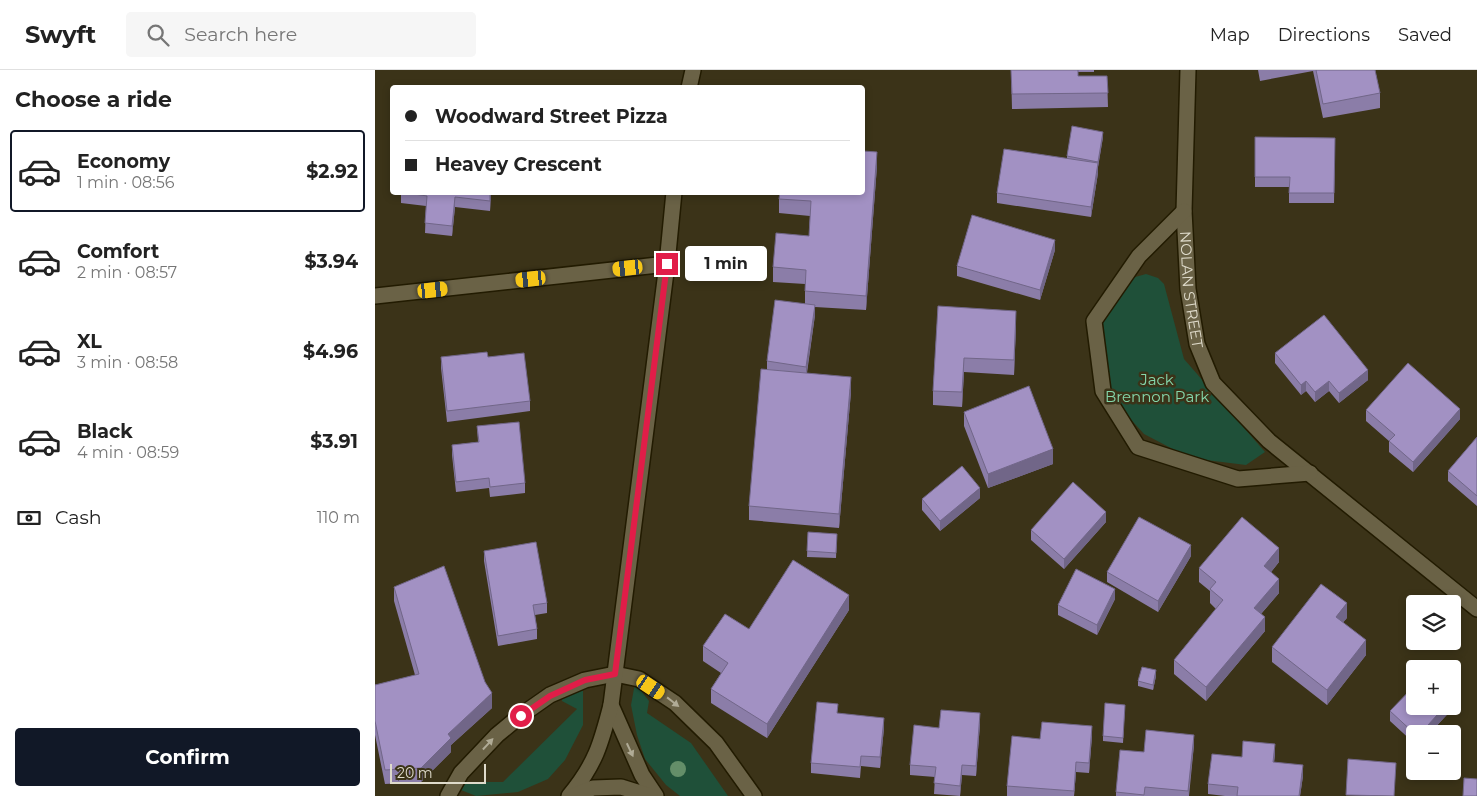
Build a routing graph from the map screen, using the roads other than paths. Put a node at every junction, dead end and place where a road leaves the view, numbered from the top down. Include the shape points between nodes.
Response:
1 (693, 70) edge
2 (1188, 70) edge
3 (690, 85) edge
4 (674, 195) edge
5 (1184, 211) junction
6 (667, 264) junction
7 (375, 296) edge
8 (1310, 473) junction
9 (1477, 609) edge
10 (615, 674) junction
11 (611, 705) junction
12 (448, 796) edge
13 (569, 796) edge
14 (573, 796) edge
15 (650, 796) edge
16 (656, 796) edge
17 (754, 796) edge

1 - 3 street
2 - 5 street, NOLAN STREET
4 - 6 street
5 - 8 street, NOLAN STREET via 1188,289 1197,344 1213,383 1269,441
5 - 8 street, NOLAN STREET via 1139,256 1094,321 1103,391 1138,447 1238,479
6 - 7 street
6 - 10 street
8 - 9 street, NOLAN STREET
10 - 11 street
12 -> 10 street via 461,773 497,735 521,716 550,696 585,680
10 -> 17 street via 639,679 675,703 716,743
11 - 13 street via 592,764
11 -> 16 street via 642,775
14 - 15 street via 593,788 621,787

